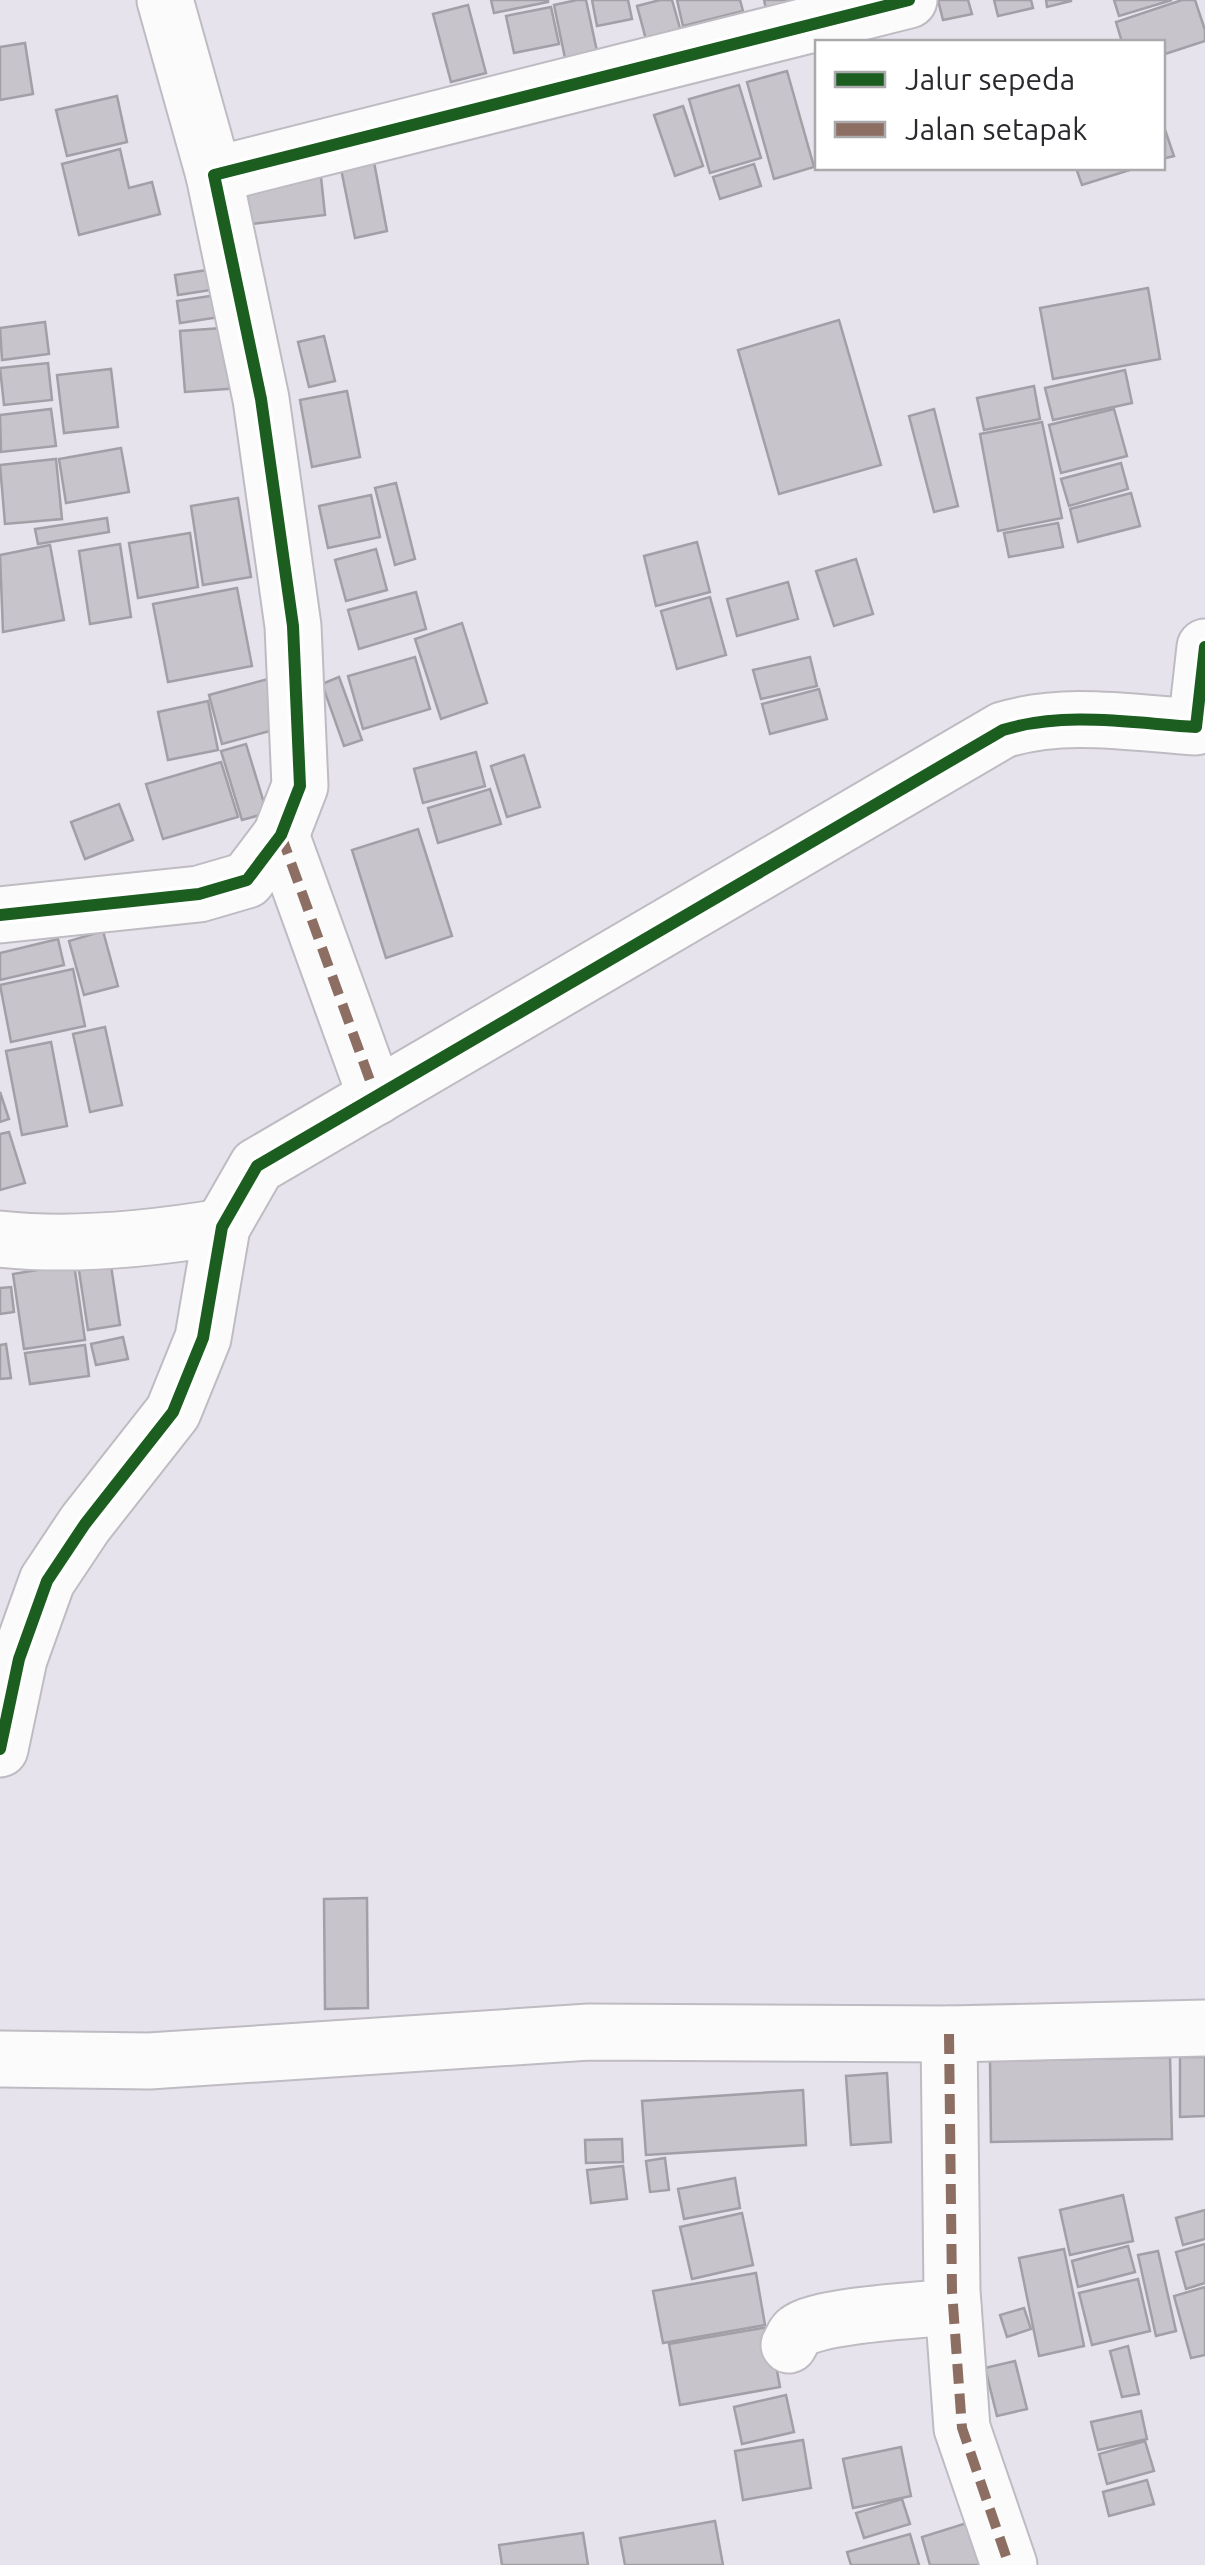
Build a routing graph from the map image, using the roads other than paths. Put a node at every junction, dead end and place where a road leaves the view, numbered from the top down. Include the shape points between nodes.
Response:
1 (165, 0) edge
2 (909, 0) edge
3 (214, 175) junction
4 (1205, 648) edge
5 (1201, 727) edge
6 (281, 834) junction
7 (0, 915) edge
8 (376, 1096) junction
9 (222, 1227) junction
10 (0, 1238) edge
11 (0, 1749) edge
12 (1205, 2028) edge
13 (950, 2034) junction
14 (0, 2059) edge
15 (953, 2307) junction
16 (789, 2345) dead end
17 (1009, 2565) edge

1 - 3 street
2 - 3 street
3 - 6 street via 261,399 293,626 300,786
4 - 5 street
5 - 8 street via 1060,719 1004,730
6 - 7 street via 247,880 199,894
6 - 8 street
8 - 9 street via 257,1166
9 - 10 street via 32,1242
9 - 11 street via 203,1338 173,1412 48,1580 19,1659
12 - 13 street
13 - 14 street via 589,2032 149,2060
13 - 15 street
15 - 16 street via 808,2326
15 - 17 street via 962,2428

